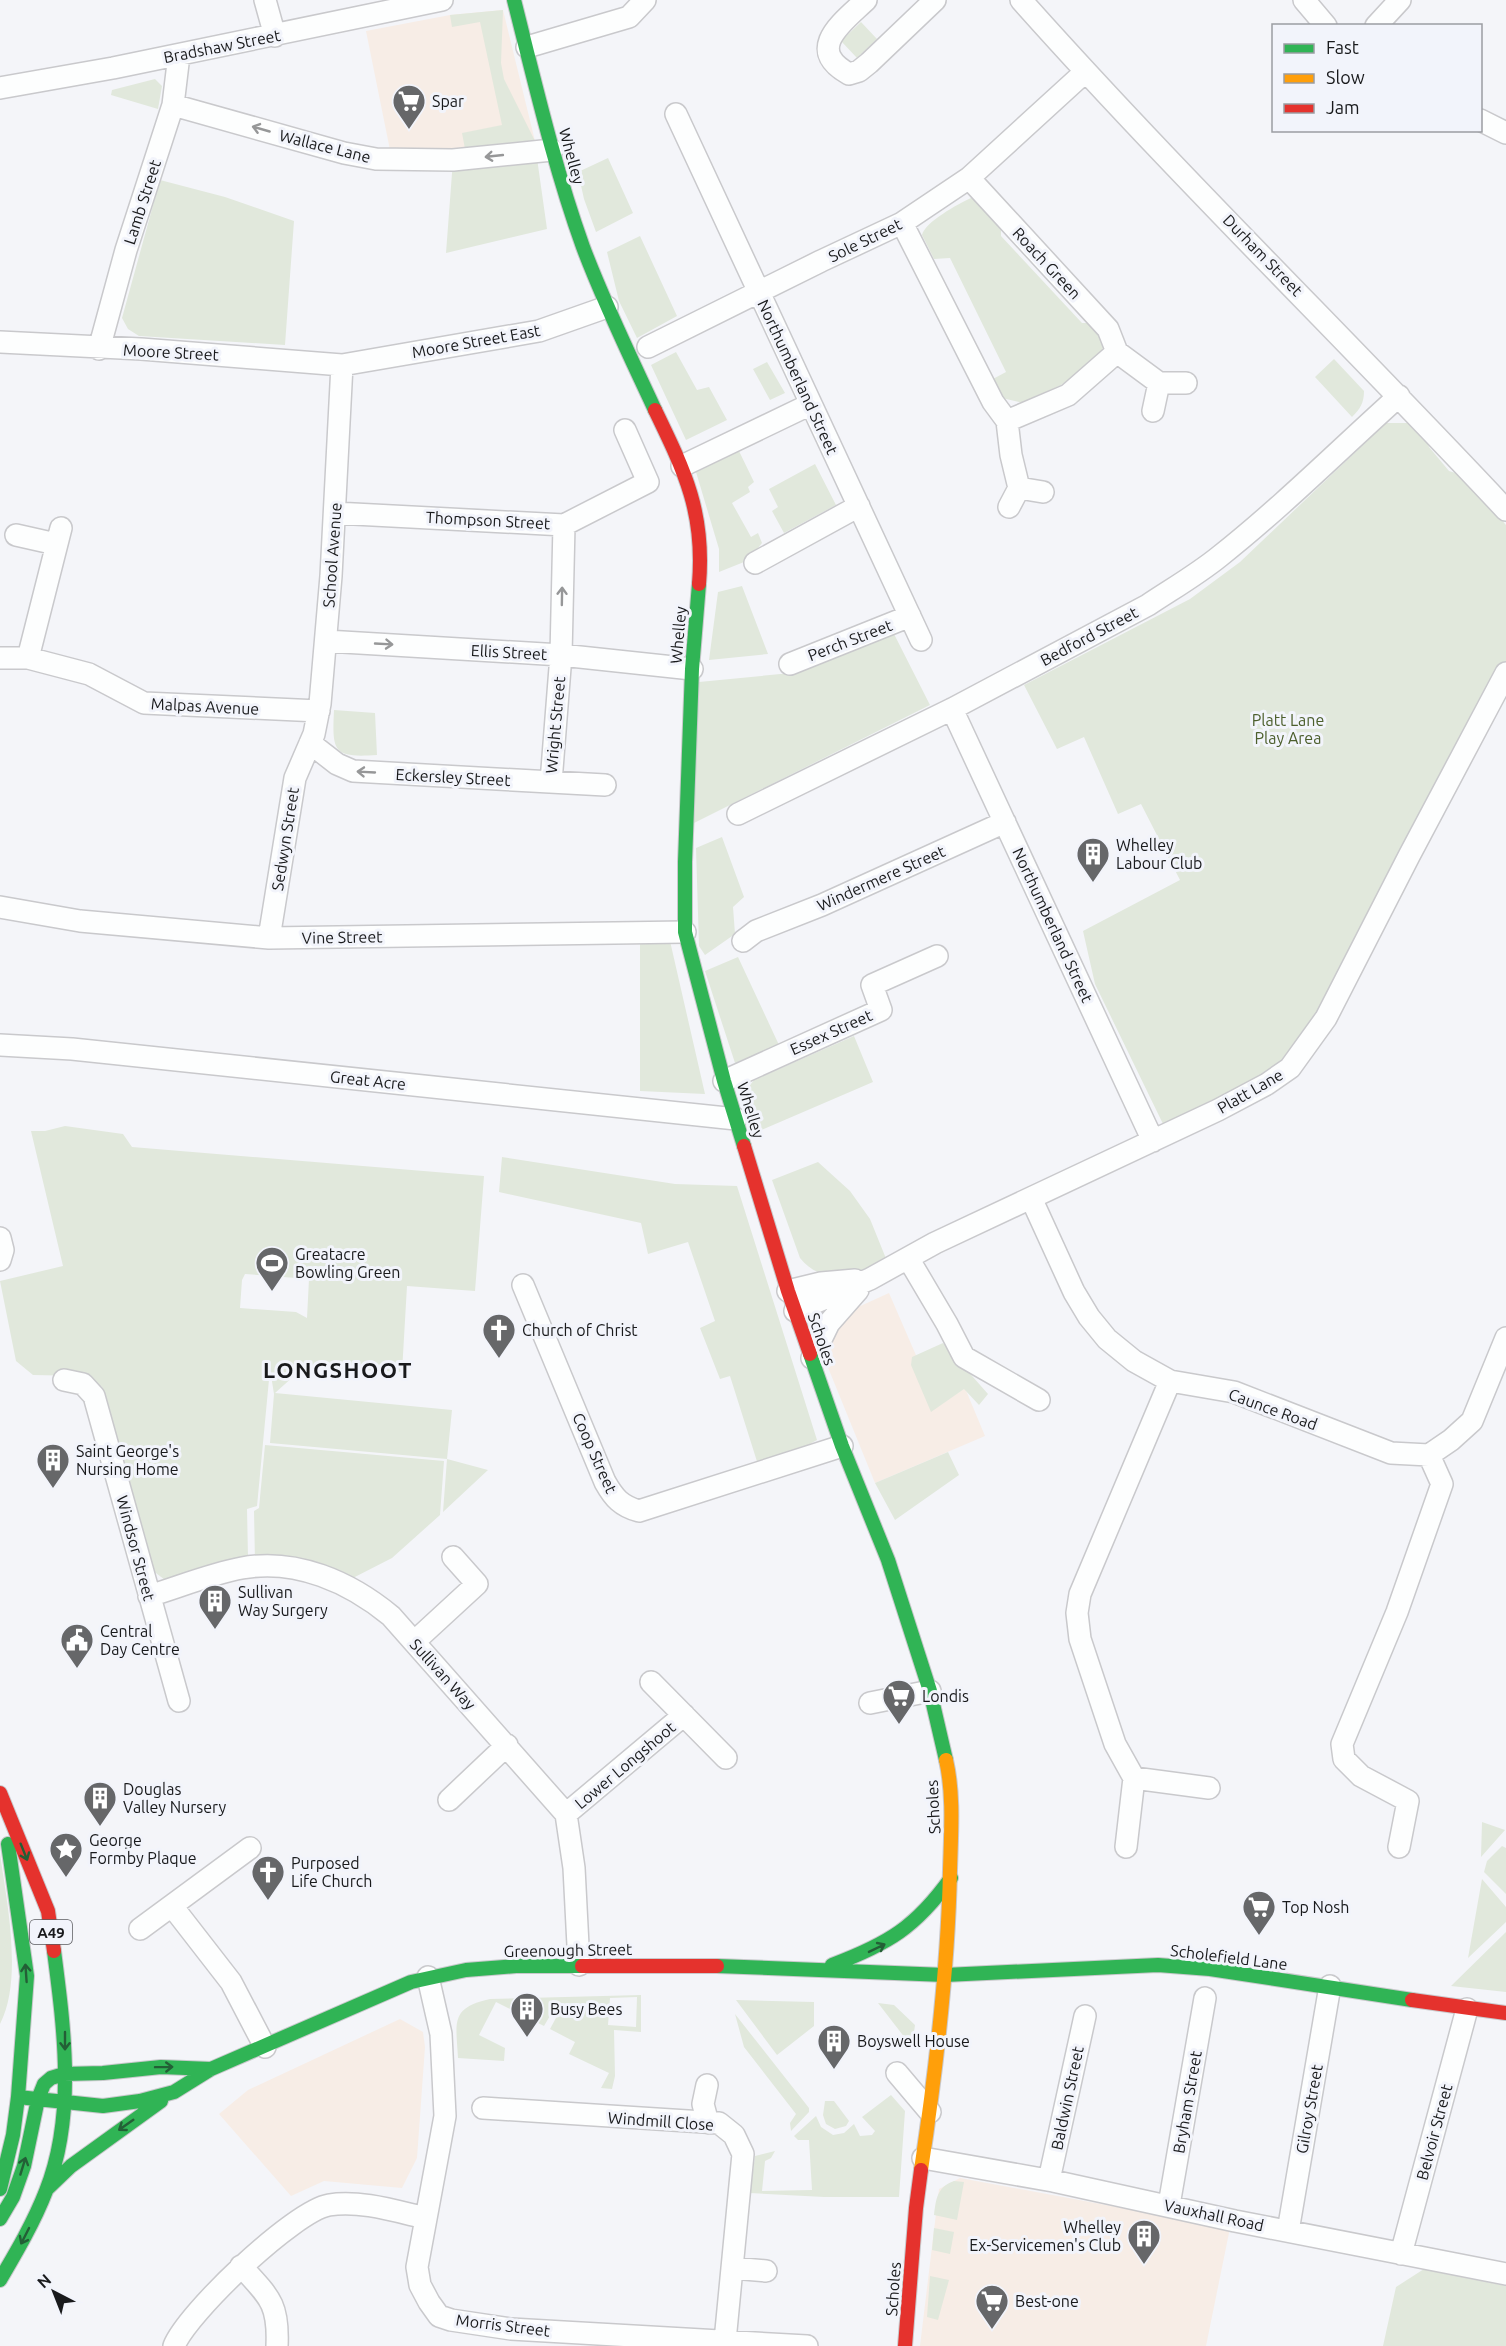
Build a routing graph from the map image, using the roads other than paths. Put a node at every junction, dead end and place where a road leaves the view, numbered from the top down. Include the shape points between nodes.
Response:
1 (265, 0) edge
2 (442, 0) edge
3 (514, 0) edge
4 (645, 0) edge
5 (866, 0) edge
6 (935, 0) edge
7 (1021, 0) edge
8 (1304, 0) edge
9 (1400, 0) edge
10 (1324, 24) edge
11 (1378, 24) edge
12 (275, 36) junction
13 (527, 47) junction
14 (179, 55) junction
15 (1085, 72) junction
16 (0, 88) edge
17 (173, 105) junction
18 (676, 114) dead end
19 (1482, 121) edge
20 (1505, 131) edge
21 (552, 150) junction
22 (969, 178) junction
23 (902, 224) junction
24 (759, 292) junction
25 (607, 307) junction
26 (0, 342) edge
27 (648, 347) dead end
28 (99, 349) junction
29 (1117, 352) junction
30 (342, 365) junction
31 (1186, 382) dead end
32 (1159, 383) junction
33 (1399, 396) junction
34 (811, 404) junction
35 (1153, 411) dead end
36 (1007, 421) junction
37 (625, 430) dead end
38 (682, 465) junction
39 (1019, 488) junction
40 (1043, 492) dead end
41 (859, 506) junction
42 (1010, 507) dead end
43 (1506, 510) edge
44 (334, 513) junction
45 (564, 525) junction
46 (16, 535) dead end
47 (755, 563) dead end
48 (910, 616) junction
49 (921, 640) dead end
50 (326, 641) junction
51 (561, 655) junction
52 (0, 658) edge
53 (28, 658) junction
54 (790, 664) dead end
55 (692, 669) junction
56 (1506, 673) edge
57 (952, 709) junction
58 (319, 711) junction
59 (310, 743) junction
60 (551, 782) junction
61 (605, 785) dead end
62 (738, 814) dead end
63 (1005, 822) junction
64 (0, 907) edge
65 (750, 931) dead end
66 (685, 933) junction
67 (269, 938) junction
68 (938, 956) dead end
69 (0, 1045) edge
70 (724, 1081) junction
71 (736, 1119) junction
72 (1153, 1141) junction
73 (1031, 1198) junction
74 (0, 1238) edge
75 (908, 1258) junction
76 (0, 1260) edge
77 (870, 1279) junction
78 (523, 1285) dead end
79 (792, 1301) junction
80 (1506, 1338) edge
81 (812, 1358) junction
82 (64, 1380) dead end
83 (1170, 1381) junction
84 (1039, 1400) dead end
85 (842, 1446) junction
86 (1429, 1455) junction
87 (453, 1557) dead end
88 (148, 1596) junction
89 (414, 1642) junction
90 (651, 1682) dead end
91 (930, 1691) junction
92 (179, 1701) dead end
93 (870, 1703) dead end
94 (684, 1715) junction
95 (507, 1745) junction
96 (726, 1758) dead end
97 (1134, 1778) junction
98 (1209, 1788) dead end
99 (1, 1795) edge
100 (449, 1800) dead end
101 (566, 1814) junction
102 (1126, 1847) dead end
103 (1399, 1847) dead end
104 (250, 1848) dead end
105 (951, 1878) junction
106 (172, 1906) junction
107 (140, 1929) dead end
108 (579, 1965) junction
109 (823, 1969) junction
110 (945, 1975) junction
111 (428, 1977) junction
112 (1330, 1986) junction
113 (1205, 1998) dead end
114 (1467, 2009) junction
115 (1506, 2013) edge
116 (1084, 2016) dead end
117 (265, 2047) junction
118 (212, 2069) junction
119 (897, 2073) dead end
120 (64, 2074) junction
121 (707, 2085) dead end
122 (174, 2092) junction
123 (18, 2097) junction
124 (38, 2099) junction
125 (64, 2102) junction
126 (483, 2108) dead end
127 (930, 2112) junction
128 (708, 2123) junction
129 (922, 2158) junction
130 (1048, 2180) junction
131 (0, 2189) edge
132 (47, 2189) junction
133 (1169, 2205) junction
134 (425, 2218) junction
135 (0, 2219) edge
136 (1288, 2231) junction
137 (1401, 2254) junction
138 (241, 2266) junction
139 (732, 2268) junction
140 (766, 2271) dead end
141 (1506, 2274) edge
142 (0, 2280) edge
143 (509, 2338) edge
144 (725, 2341) junction
145 (174, 2346) edge
146 (277, 2346) edge
147 (797, 2346) edge
148 (905, 2346) edge

1 - 12 street
2 - 12 street, Bradshaw Street
3 - 13 main road, Whelley
4 - 13 street via 629,17
5 - 6 street via 828,42 829,54 837,67 849,74 869,63
7 - 15 street, Durham Street
8 - 10 street
9 - 11 street
12 - 14 street, Bradshaw Street
13 - 21 main road, Whelley
14 - 16 street, Bradshaw Street
14 - 17 street, Lamb Street
15 - 22 street, Sole Street
15 - 33 street, Durham Street
21 -> 17 street, Wallace Lane via 453,160 376,159
17 - 28 street, Lamb Street
18 - 24 street, Northumberland Street
19 - 20 street
21 - 25 main road, Whelley
22 - 23 street, Sole Street
22 - 29 street, Roach Green via 1108,329
23 - 24 street, Sole Street
23 - 36 street via 993,402
24 - 27 street, Sole Street
24 - 34 street, Northumberland Street
25 - 30 street, Moore Street East via 539,331
25 - 38 main road, Whelley
26 - 28 street, Moore Street
28 - 30 street, Moore Street
29 - 32 street, Roach Green
29 - 36 street via 1068,395
30 - 44 street, School Avenue
31 - 32 street
32 - 35 street
33 - 43 street, Durham Street
33 - 57 street, Bedford Street via 1200,572 1148,605
34 - 38 street
34 - 41 street, Northumberland Street
36 - 39 street
37 - 45 street, Thompson Street via 648,482
38 - 55 main road, Whelley via 696,509 701,558
39 - 40 street
39 - 42 street
41 - 47 street
41 - 48 street, Northumberland Street
44 - 45 street, Thompson Street
44 - 50 street, School Avenue
51 -> 45 street, Wright Street
46 - 53 street via 59,536
48 - 49 street, Northumberland Street
48 - 54 street, Perch Street
50 -> 51 street, Ellis Street
50 - 58 street, School Avenue
51 - 55 street, Ellis Street
51 - 60 street, Wright Street
52 - 53 street, Malpas Avenue
53 - 58 street, Malpas Avenue via 89,674 144,703
55 - 66 main road, Whelley
56 - 72 street, Platt Lane via 1326,1018 1290,1068 1267,1084
57 - 62 street, Bedford Street
57 - 63 street, Northumberland Street
58 - 59 street, School Avenue
60 -> 59 street, Eckersley Street via 353,771
59 - 67 street, Sedwyn Street via 295,778
60 - 61 street, Eckersley Street
63 - 65 street, Windermere Street via 822,905
63 - 72 street, Northumberland Street
64 - 67 street, Vine Street via 80,921
66 - 67 street, Vine Street
66 - 70 main road, Whelley
68 - 70 street, Essex Street via 872,985 881,1010
69 - 71 street, Great Acre via 84,1050
70 - 71 main road, Whelley
71 - 79 main road, Whelley
72 - 73 street, Platt Lane
73 - 75 street, Platt Lane
73 - 83 street, Caunce Road via 1089,1317 1107,1340 1134,1362
74 - 76 street
75 - 77 street, Platt Lane
75 - 84 street via 964,1357
77 - 79 street, Platt Lane
77 - 81 street, Platt Lane via 835,1315
78 - 85 street, Coop Street via 605,1482 624,1507 639,1511
79 - 81 main road, Scholes
80 - 86 street via 1472,1421
81 - 85 main road, Scholes
82 - 88 street, Windsor Street via 83,1384 94,1396
83 - 86 street, Caunce Road via 1234,1392 1391,1453
83 - 97 street via 1080,1594 1077,1613 1080,1639 1096,1692 1115,1744
85 - 91 main road, Scholes via 888,1560
86 - 103 street via 1442,1484 1397,1612 1342,1744 1344,1759 1361,1776 1408,1801
87 - 89 street via 477,1584
88 - 89 street, Sullivan Way via 241,1568 292,1568 357,1591 391,1616
88 - 92 street, Windsor Street
89 - 95 street, Sullivan Way
90 - 94 street, Lower Longshoot
91 - 93 street
91 - 105 main road, Scholes via 948,1771
94 - 96 street, Lower Longshoot
94 - 101 street, Lower Longshoot
95 - 100 street
95 - 101 street, Sullivan Way
97 - 98 street
97 - 102 street
99 -> 120 main road, A49 via 48,1911 65,2032
123 -> 99 main road, A49 via 27,1976
101 - 108 street via 574,1868
104 - 106 street
109 -> 105 main road via 896,1938 916,1921
105 - 110 main road, Scholes
106 - 107 street
106 - 117 street via 231,1982
108 - 109 main road, Greenough Street
108 - 111 main road, Greenough Street via 516,1966
109 - 110 main road, Greenough Street
110 - 112 main road, Scholefield Lane via 1158,1965
110 - 127 main road, Scholes
111 - 117 main road, Greenough Street
111 - 134 street, Morris Street via 441,2034 445,2116
112 - 114 main road, Scholefield Lane
112 - 136 street, Gilroy Street
113 - 133 street, Bryham Street
114 - 115 main road, Scholefield Lane
114 - 137 street, Belvoir Street
116 - 130 street, Baldwin Street
117 - 118 main road, Greenough Street
120 -> 118 main road, Greenough Street via 161,2067
118 - 122 main road, Greenough Street
119 - 127 street
120 - 124 main road via 44,2084
120 - 125 main road, A49
121 - 128 street via 703,2104
122 - 125 main road, Greenough Street via 111,2106
122 -> 132 main road via 71,2166
123 - 124 main road, Greenough Street
123 - 131 main road, A49
124 - 125 main road, Greenough Street
135 -> 124 main road via 24,2166
125 - 132 main road, A49 via 60,2143
126 - 128 street, Windmill Close
127 - 129 main road, Scholes
128 - 139 street, Windmill Close via 718,2123 734,2135 743,2154
129 - 130 street, Vauxhall Road
129 - 148 main road, Scholes
130 - 133 street, Vauxhall Road
132 -> 142 main road, A49
133 - 136 street, Vauxhall Road
134 - 138 street via 356,2205 328,2205 290,2227
134 - 143 street, Morris Street via 417,2267 429,2302 439,2316
136 - 137 street, Vauxhall Road
137 - 141 street, Vauxhall Road
138 - 145 street via 206,2302
138 - 146 street via 272,2303 278,2323
139 - 140 street
139 - 144 street, Windmill Close
143 - 144 street, Morris Street
144 - 147 street, Morris Street

